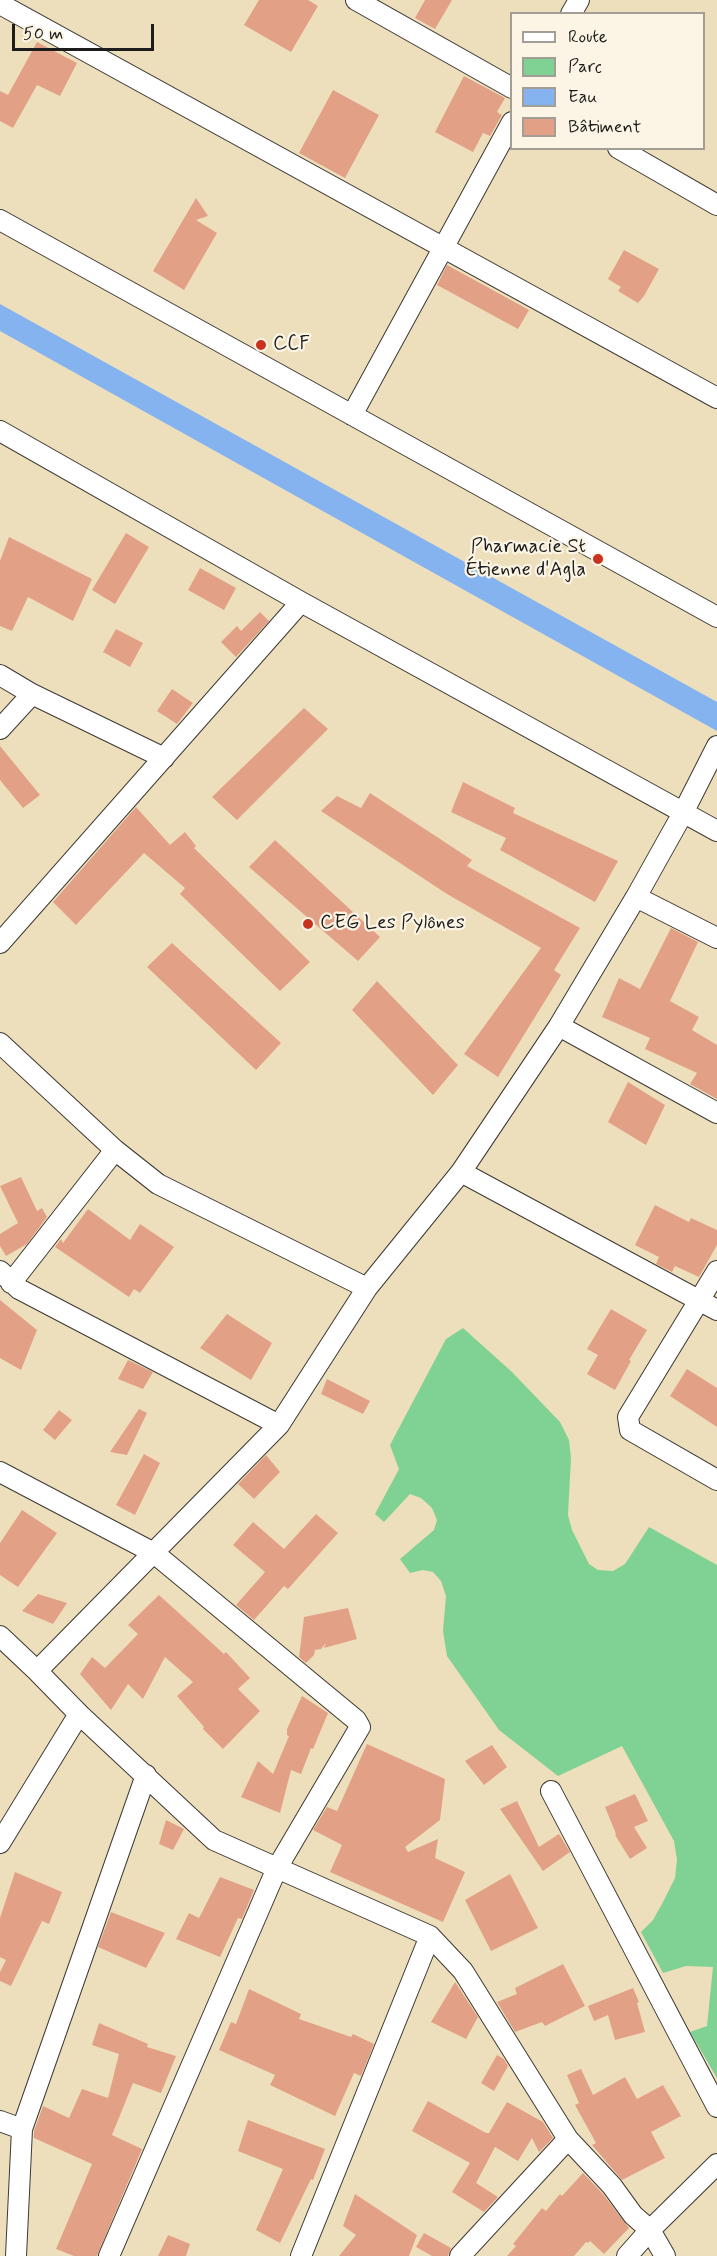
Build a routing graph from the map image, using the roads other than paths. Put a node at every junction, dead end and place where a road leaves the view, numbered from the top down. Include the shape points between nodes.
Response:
1 (356, 0) edge
2 (0, 4) edge
3 (510, 87) edge
4 (510, 126) edge
5 (621, 150) edge
6 (717, 205) edge
7 (0, 220) edge
8 (443, 248) junction
9 (717, 398) edge
10 (352, 415) junction
11 (0, 431) edge
12 (301, 602) junction
13 (717, 617) edge
14 (0, 675) edge
15 (32, 694) junction
16 (0, 729) edge
17 (717, 746) edge
18 (164, 758) junction
19 (683, 813) junction
20 (717, 831) edge
21 (636, 897) junction
22 (717, 938) edge
23 (0, 943) edge
24 (559, 1026) junction
25 (0, 1043) edge
26 (717, 1113) edge
27 (115, 1150) junction
28 (461, 1172) junction
29 (717, 1271) edge
30 (5, 1277) edge
31 (367, 1288) junction
32 (709, 1305) edge
33 (279, 1425) junction
34 (0, 1472) edge
35 (717, 1480) edge
36 (154, 1553) junction
37 (0, 1636) edge
38 (38, 1671) junction
39 (79, 1714) junction
40 (146, 1775) junction
41 (551, 1791) dead end
42 (3, 1832) edge
43 (277, 1868) junction
44 (430, 1936) junction
45 (717, 2107) edge
46 (0, 2121) edge
47 (22, 2129) junction
48 (568, 2139) junction
49 (717, 2164) edge
50 (650, 2230) junction
51 (16, 2256) edge
52 (109, 2256) edge
53 (301, 2256) edge
54 (460, 2256) edge
55 (627, 2256) edge
56 (665, 2256) edge

1 - 3 street
2 - 8 street
4 - 8 street
5 - 6 street
7 - 10 street
8 - 9 street
8 - 10 street
10 - 13 street
11 - 12 street
12 - 18 street
12 - 19 street
14 - 15 street
15 - 16 street
15 - 18 street
17 - 19 street
18 - 23 street
19 - 20 street
19 - 21 street
21 - 22 street
21 - 24 street
24 - 26 street
24 - 28 street
25 - 27 street
27 - 30 street
27 - 31 street via 158,1184
28 - 31 street
28 - 32 street
29 - 32 street
30 - 33 street
31 - 33 street
32 - 35 street via 628,1417 630,1430
33 - 36 street
34 - 36 street
36 - 38 street
36 - 43 street via 360,1727
37 - 38 street
38 - 39 street
39 - 40 street
39 - 42 street
40 - 43 street via 214,1840
40 - 47 street
41 - 45 street
43 - 44 street
43 - 52 street
44 - 48 street via 463,1971
44 - 53 street
46 - 47 street
47 - 51 street
48 - 50 street
48 - 54 street
49 - 50 street
50 - 55 street
50 - 56 street

